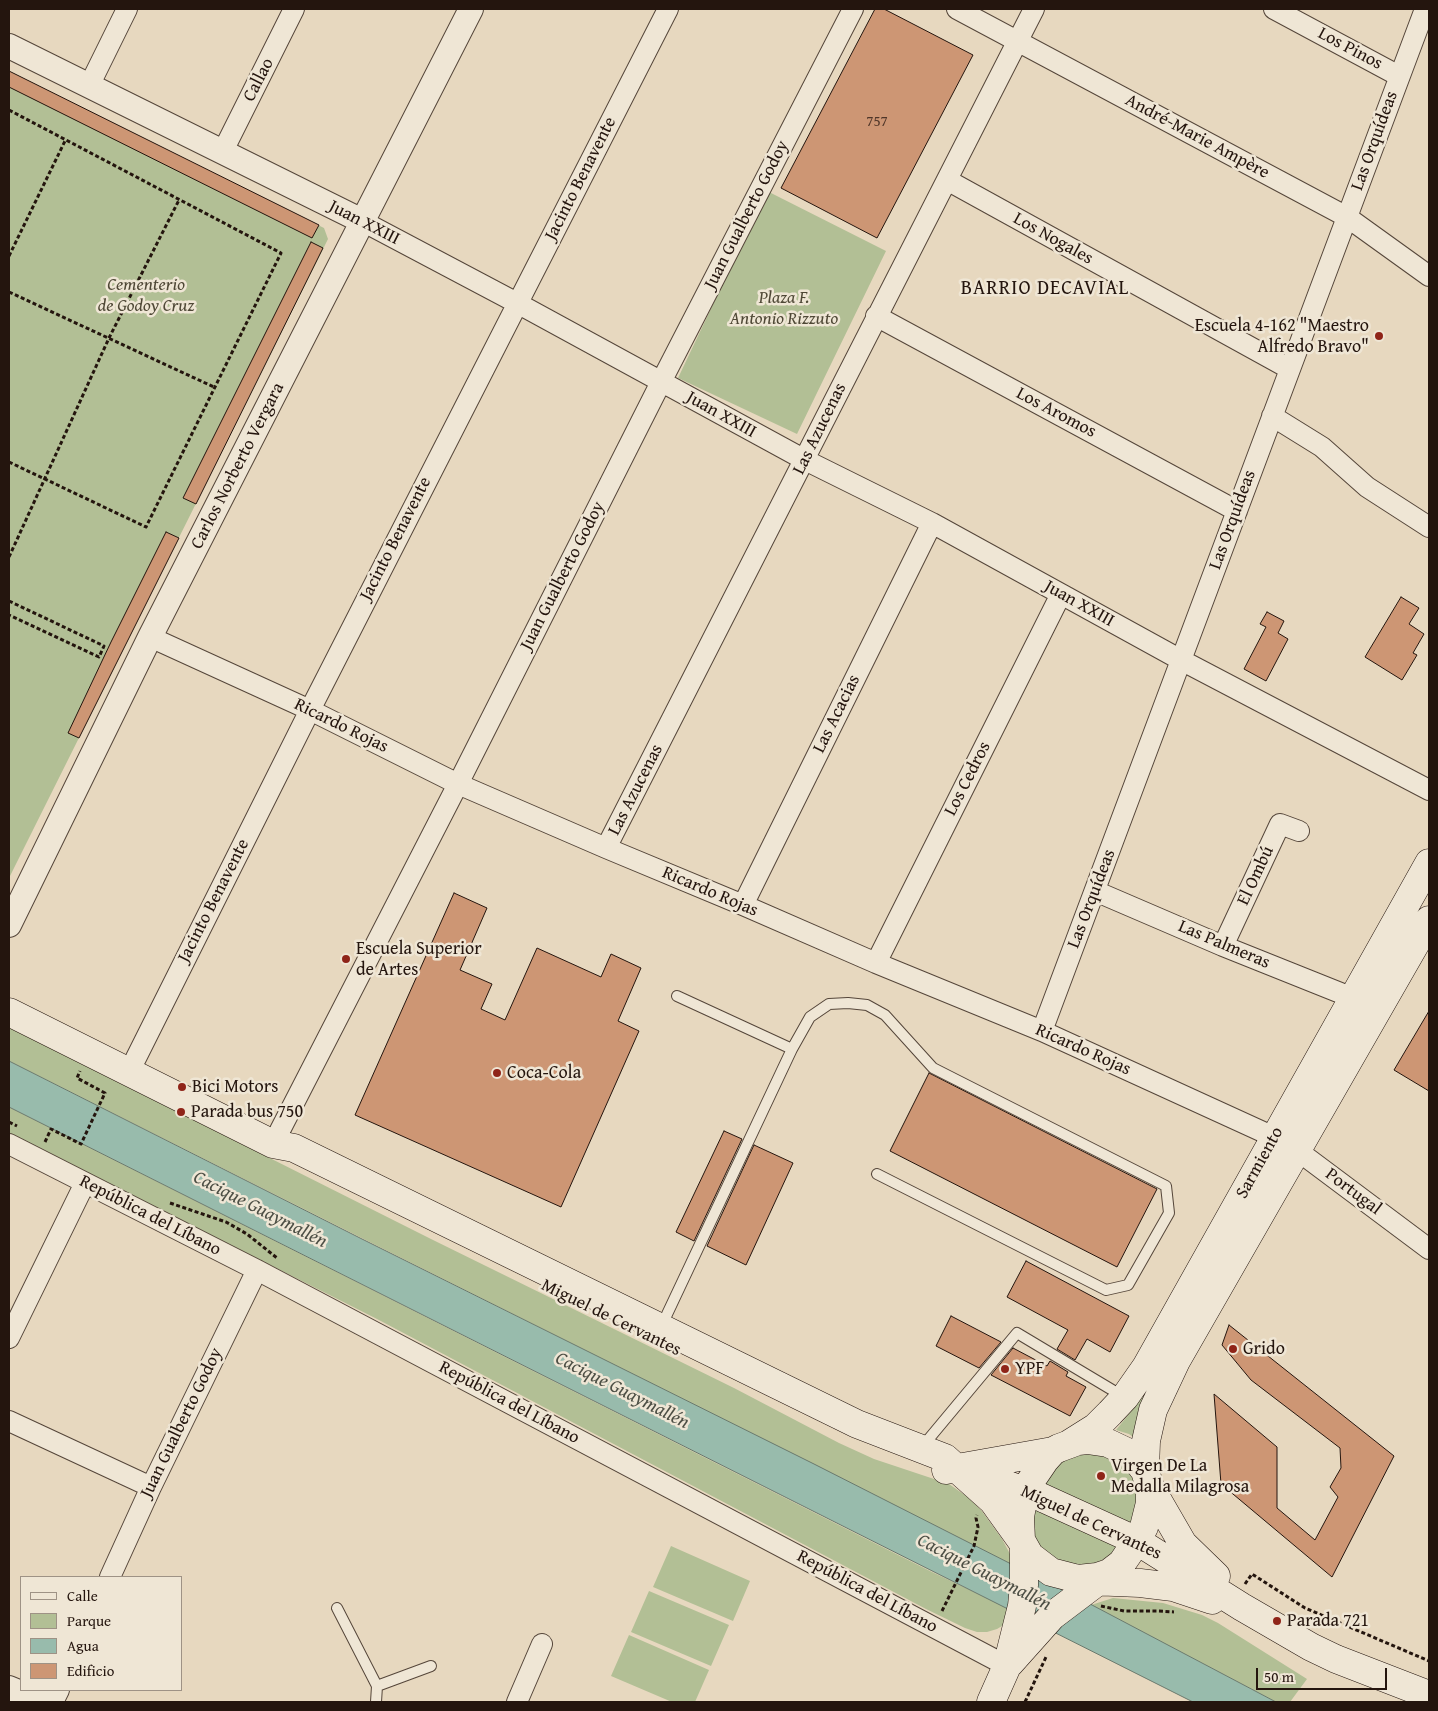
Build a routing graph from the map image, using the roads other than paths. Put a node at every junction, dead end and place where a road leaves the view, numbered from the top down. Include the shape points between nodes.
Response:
1 (127, 9) edge
2 (294, 9) edge
3 (471, 9) edge
4 (668, 9) edge
5 (853, 9) edge
6 (956, 9) edge
7 (1034, 9) edge
8 (1274, 9) edge
9 (1424, 9) edge
10 (1018, 40) junction
11 (9, 46) edge
12 (1399, 76) junction
13 (89, 86) junction
14 (223, 151) junction
15 (947, 180) junction
16 (1347, 217) junction
17 (362, 221) junction
18 (1429, 276) edge
19 (517, 303) junction
20 (876, 316) junction
21 (1290, 369) junction
22 (660, 382) junction
23 (1272, 416) junction
24 (805, 460) junction
25 (1237, 511) junction
26 (932, 523) junction
27 (1429, 528) edge
28 (1061, 594) junction
29 (150, 637) junction
30 (1181, 660) junction
31 (310, 710) junction
32 (458, 784) junction
33 (1429, 790) edge
34 (1299, 832) dead end
35 (606, 848) junction
36 (1429, 863) edge
37 (1095, 891) junction
38 (743, 905) junction
39 (1429, 920) edge
40 (9, 925) edge
41 (1224, 946) junction
42 (876, 963) junction
43 (677, 996) dead end
44 (1353, 998) junction
45 (9, 1012) edge
46 (1042, 1031) junction
47 (792, 1049) junction
48 (129, 1072) junction
49 (9, 1144) edge
50 (273, 1144) junction
51 (1286, 1144) junction
52 (878, 1174) dead end
53 (85, 1183) junction
54 (1429, 1249) edge
55 (257, 1270) junction
56 (661, 1328) junction
57 (9, 1338) edge
58 (1125, 1397) junction
59 (9, 1421) edge
60 (1061, 1448) junction
61 (920, 1449) junction
62 (958, 1468) junction
63 (1148, 1479) junction
64 (151, 1488) junction
65 (1025, 1491) junction
66 (1137, 1541) junction
67 (1023, 1552) junction
68 (110, 1576) edge
69 (1092, 1584) junction
70 (1242, 1607) junction
71 (337, 1608) dead end
72 (1032, 1620) junction
73 (542, 1644) dead end
74 (431, 1666) dead end
75 (1007, 1666) junction
76 (377, 1686) junction
77 (9, 1688) edge
78 (1429, 1695) edge
79 (43, 1702) edge
80 (376, 1702) edge
81 (517, 1702) edge
82 (991, 1702) edge

1 - 13 street
2 - 14 street, Callao
3 - 17 street, Carlos Norberto Vergara
4 - 19 street, Jacinto Benavente
5 - 22 street, Juan Gualberto Godoy
6 - 10 street, André-Marie Ampère
7 - 10 street, Las Azucenas
8 - 12 street, Los Pinos
9 - 12 street, Las Orquídeas
10 - 15 street, Las Azucenas
10 - 16 street, André-Marie Ampère
11 - 13 street, Juan XXIII
12 - 16 street, Las Orquídeas
13 - 14 street, Juan XXIII
14 - 17 street, Juan XXIII
15 - 20 street, Las Azucenas
15 - 21 street, Los Nogales
16 - 18 street, André-Marie Ampère
16 - 21 street, Las Orquídeas
17 - 19 street, Juan XXIII
17 - 29 street, Carlos Norberto Vergara
19 - 22 street, Juan XXIII
19 - 31 street, Jacinto Benavente
20 - 24 street, Las Azucenas
20 - 25 street, Los Aromos
21 - 23 street, Las Orquídeas
22 - 24 street, Juan XXIII
22 - 32 street, Juan Gualberto Godoy
23 - 25 street, Las Orquídeas
23 - 27 street via 1322,447 1367,487
24 - 26 street, Juan XXIII
24 - 35 street, Las Azucenas
25 - 30 street, Las Orquídeas
26 - 28 street, Juan XXIII
26 - 38 street, Las Acacias
28 - 30 street, Juan XXIII
28 - 42 street, Los Cedros
29 - 31 street, Ricardo Rojas
29 - 40 street, Carlos Norberto Vergara
30 - 33 street, Juan XXIII
30 - 37 street, Las Orquídeas
31 - 32 street, Ricardo Rojas
31 - 48 street, Jacinto Benavente
32 - 35 street, Ricardo Rojas
32 - 50 street, Juan Gualberto Godoy
34 - 41 street, El Ombú via 1280,824
35 - 38 street, Ricardo Rojas
36 - 44 main road, Sarmiento
37 - 41 street, Las Palmeras
37 - 46 street, Las Orquídeas
38 - 42 street, Ricardo Rojas
39 - 51 main road, Sarmiento
41 - 44 street, Las Palmeras
42 - 46 street, Ricardo Rojas
43 - 47 lane
44 - 51 main road, Sarmiento
45 - 48 main road, Miguel de Cervantes
46 - 51 street, Ricardo Rojas
47 - 52 lane via 810,1017 829,1004 867,1005 885,1015 933,1068 1166,1186 1169,1213 1128,1285 1106,1290
47 - 56 lane
48 - 50 main road, Miguel de Cervantes
49 - 53 street, República del Líbano
50 - 56 main road, Miguel de Cervantes via 294,1148
50 - 62 main road, Miguel de Cervantes via 288,1158 873,1447 942,1471
51 - 54 street, Portugal
51 - 58 main road, Sarmiento
51 - 63 main road, Sarmiento via 1157,1398 1146,1441
53 - 55 street, República del Líbano
53 - 57 street
55 - 64 street, Juan Gualberto Godoy
55 - 75 street, República del Líbano
56 - 61 main road, Miguel de Cervantes via 856,1424
58 - 60 main road, Sarmiento via 1096,1427
58 - 61 lane via 1017,1333
59 - 64 street
60 - 62 main road, Miguel de Cervantes
60 - 63 main road, Miguel de Cervantes via 1087,1440 1108,1443 1127,1452
60 - 65 main road via 1032,1476
61 - 62 main road, Miguel de Cervantes via 946,1458
62 - 65 main road, Miguel de Cervantes
62 - 67 main road, Miguel de Cervantes via 993,1501
63 - 66 main road, Sarmiento via 1150,1503
63 - 70 main road, Miguel de Cervantes via 1183,1544 1238,1595
64 - 68 street, Juan Gualberto Godoy
65 - 66 main road, Miguel de Cervantes
65 - 67 main road via 1020,1517
66 - 69 main road, Sarmiento via 1122,1563
66 - 70 main road, Miguel de Cervantes
67 - 69 main road, Miguel de Cervantes via 1051,1572
67 - 72 main road via 1024,1592
69 - 70 main road, Miguel de Cervantes via 1173,1587 1229,1607
69 - 72 main road, Sarmiento via 1052,1616
70 - 78 main road, Miguel de Cervantes via 1336,1659
71 - 76 lane
72 - 75 main road
73 - 81 street
74 - 76 lane
75 - 82 main road
76 - 80 lane
77 - 79 street

